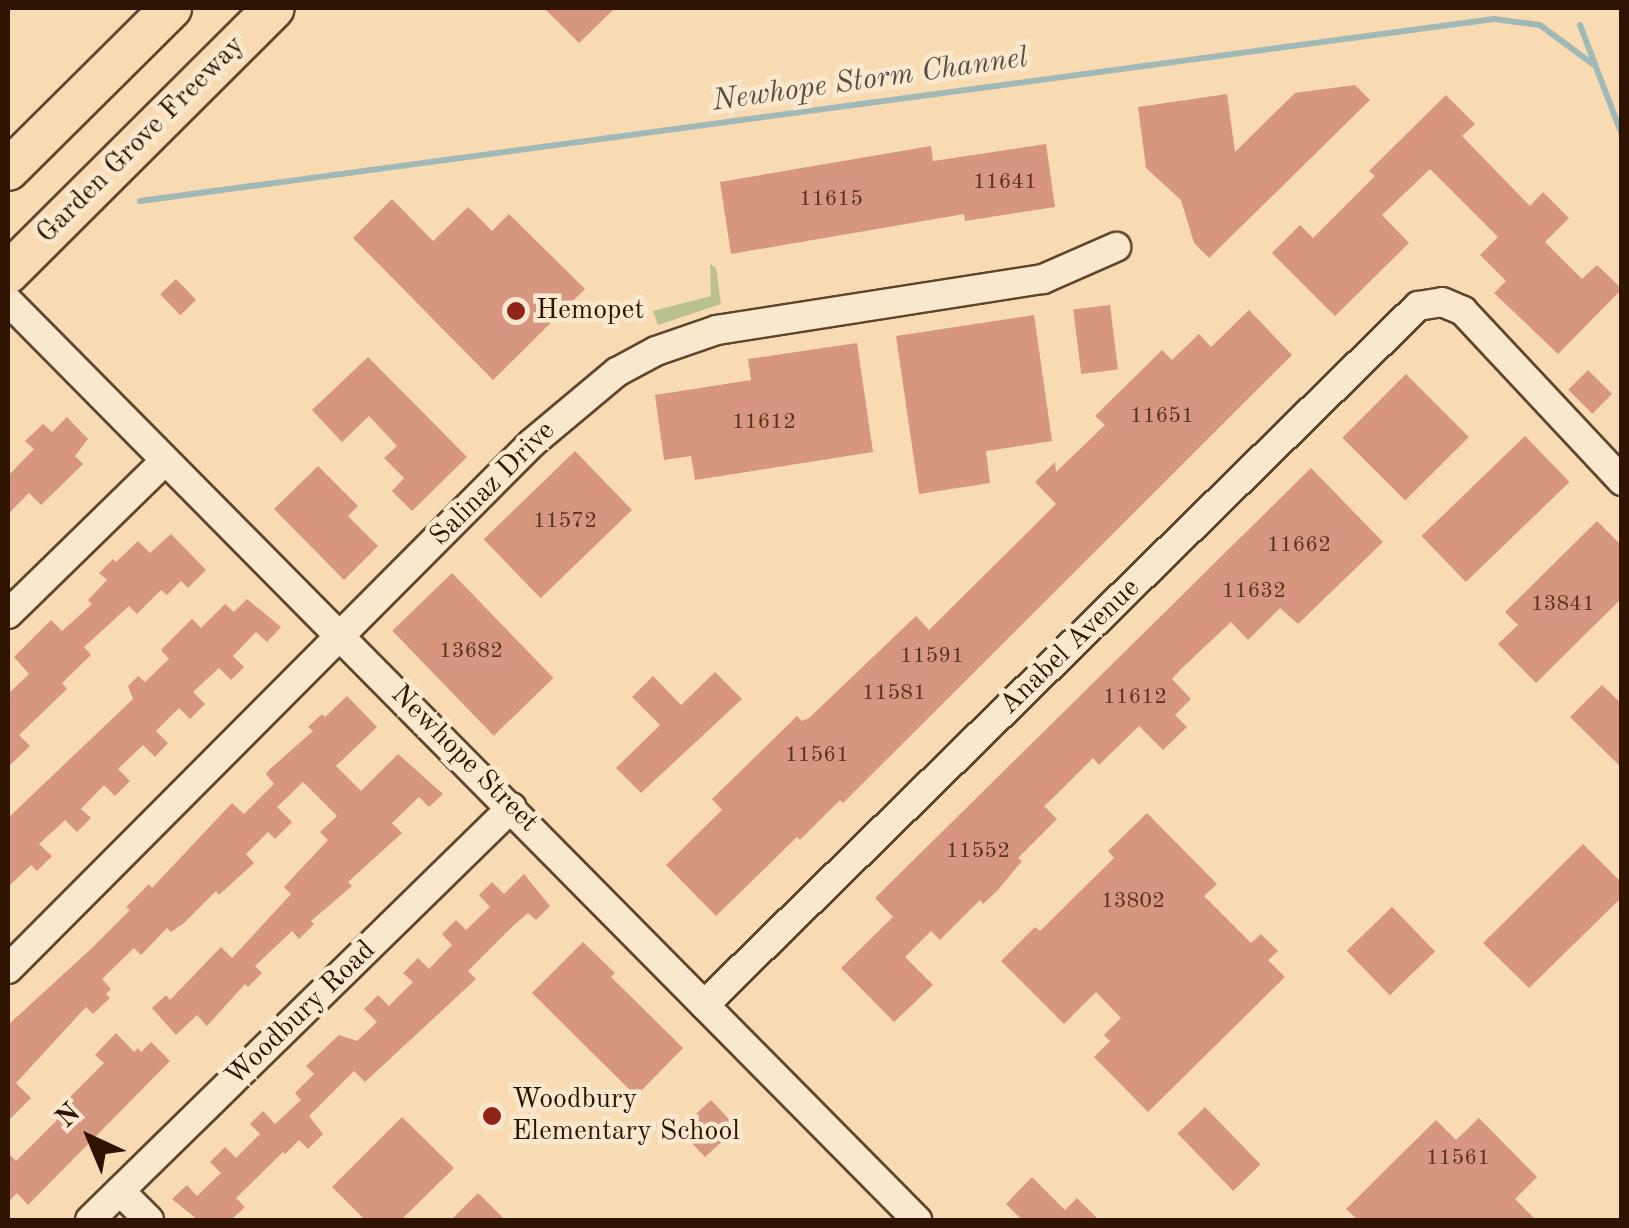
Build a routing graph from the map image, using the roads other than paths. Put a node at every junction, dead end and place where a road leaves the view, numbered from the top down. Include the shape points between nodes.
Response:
1 (172, 8) edge
2 (274, 8) edge
3 (8, 170) edge
4 (1116, 247) dead end
5 (8, 273) edge
6 (8, 300) edge
7 (165, 461) junction
8 (1622, 480) edge
9 (8, 614) edge
10 (342, 636) junction
11 (512, 807) junction
12 (8, 969) edge
13 (704, 1005) junction
14 (120, 1191) junction
15 (90, 1220) edge
16 (150, 1220) edge
17 (918, 1220) edge

1 - 3 highway
2 - 5 highway, Garden Grove Freeway
4 - 10 street, Salinaz Drive via 1043,280 736,326 640,359 558,418
6 - 7 street, Newhope Street
7 - 9 street
7 - 10 street, Newhope Street
8 - 13 street, Anabel Avenue via 1463,311 1442,302 1418,306
10 - 11 street, Newhope Street
10 - 12 street, Salinaz Drive
11 - 13 street, Newhope Street
11 - 14 street, Woodbury Road
13 - 17 street, Newhope Street
14 - 15 street, Woodbury Road
14 - 16 street

